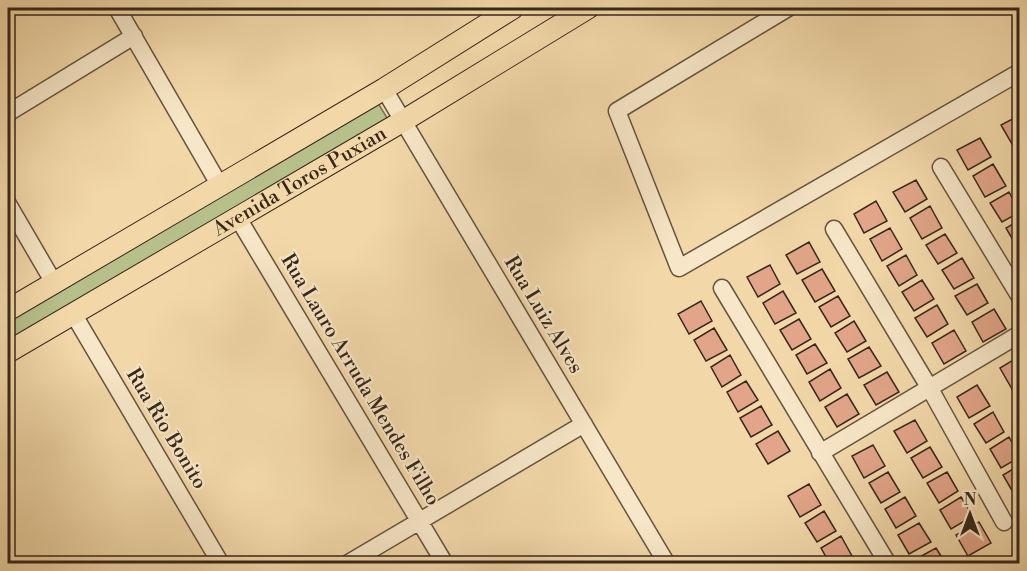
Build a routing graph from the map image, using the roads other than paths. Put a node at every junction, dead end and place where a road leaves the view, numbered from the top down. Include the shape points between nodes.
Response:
1 (117, 8) edge
2 (513, 8) edge
3 (588, 8) edge
4 (788, 8) edge
5 (134, 36) junction
6 (1020, 72) edge
7 (384, 89) junction
8 (8, 113) edge
9 (403, 121) junction
10 (940, 167) dead end
11 (220, 186) junction
12 (8, 204) edge
13 (238, 218) junction
14 (834, 229) dead end
15 (54, 283) junction
16 (722, 288) dead end
17 (1020, 297) edge
18 (8, 310) edge
19 (74, 315) junction
20 (1020, 334) edge
21 (8, 352) edge
22 (929, 387) junction
23 (584, 424) junction
24 (820, 453) junction
25 (419, 521) junction
26 (1004, 522) dead end
27 (221, 564) edge
28 (347, 564) edge
29 (445, 564) edge
30 (667, 564) edge
31 (888, 564) edge

1 - 5 street
2 - 7 main road, Avenida Toros Puxian
3 - 9 main road, Avenida Toros Puxian
4 - 6 street via 617,111 679,268
5 - 8 street
5 - 11 street
7 - 9 street, Rua Luiz Alves
7 - 11 main road, Avenida Toros Puxian
9 - 13 main road, Avenida Toros Puxian
9 - 23 street, Rua Luiz Alves
10 - 17 street
11 - 15 main road, Avenida Toros Puxian
12 - 15 street
13 - 19 main road, Avenida Toros Puxian
13 - 25 street, Rua Lauro Arruda Mendes Filho
14 - 22 street
15 - 18 main road, Avenida Toros Puxian
16 - 24 street
19 - 21 main road, Avenida Toros Puxian
19 - 27 street, Rua Rio Bonito
20 - 22 street
22 - 24 street
22 - 26 street
23 - 25 street
23 - 30 street, Rua Luiz Alves
24 - 31 street
25 - 28 street
25 - 29 street, Rua Lauro Arruda Mendes Filho

